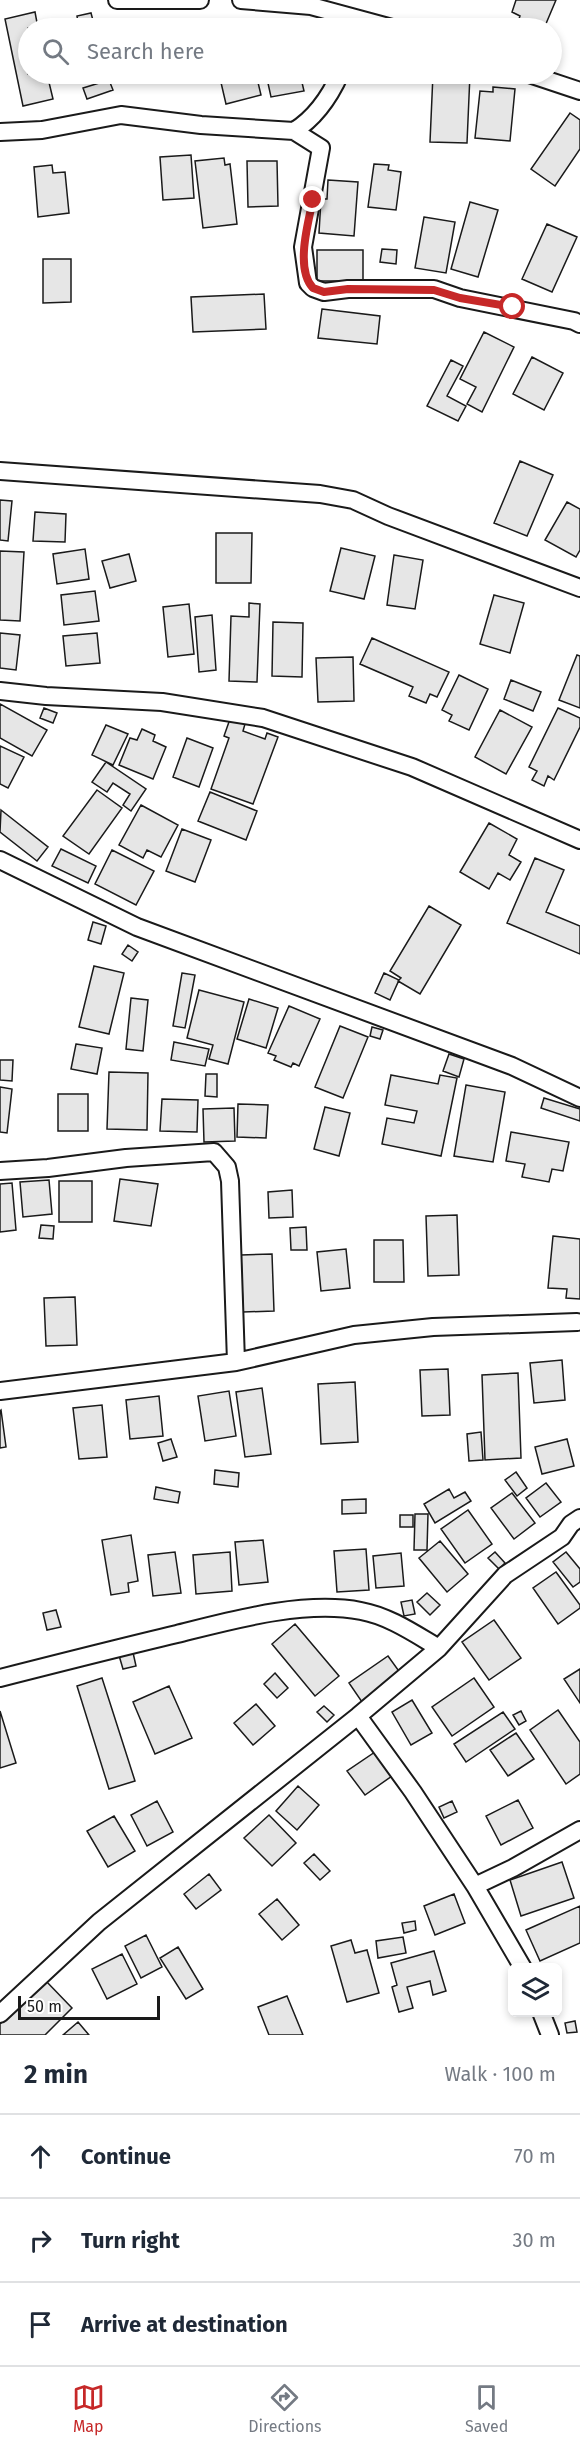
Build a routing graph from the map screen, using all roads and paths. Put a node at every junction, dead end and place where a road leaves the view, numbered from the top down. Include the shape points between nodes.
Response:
1 (117, 0) edge
2 (200, 0) edge
3 (241, 0) edge
4 (344, 18) edge
5 (335, 84) edge
6 (559, 84) edge
7 (580, 91) edge
8 (294, 131) junction
9 (0, 132) edge
10 (580, 324) edge
11 (0, 471) edge
12 (580, 588) edge
13 (0, 691) edge
14 (580, 840) edge
15 (0, 860) edge
16 (580, 1098) edge
17 (0, 1171) edge
18 (579, 1323) edge
19 (236, 1362) junction
20 (0, 1391) edge
21 (580, 1518) edge
22 (440, 1648) junction
23 (0, 1678) edge
24 (358, 1716) junction
25 (580, 1830) edge
26 (475, 1886) junction
27 (522, 1963) edge
28 (0, 2014) edge
29 (543, 2017) edge
30 (550, 2035) edge

1 - 2 street
3 - 4 street via 311,6
5 - 8 street via 306,124
6 - 7 street
8 - 9 street via 122,115 42,130
8 - 10 street via 321,148 303,247 313,288 324,292 434,290
11 - 12 street via 320,494 353,501
13 - 14 street via 162,702 263,718 412,767
15 - 16 street via 136,927 512,1066
17 - 19 street via 214,1152 227,1167 230,1181
18 - 19 street via 433,1327 354,1335
19 - 20 street
21 - 22 street via 562,1537 505,1575
22 - 23 street via 363,1611 307,1609 199,1629
22 - 24 street
24 - 26 street
24 - 28 street via 99,1922
25 - 26 street
26 - 27 street
29 - 30 street

